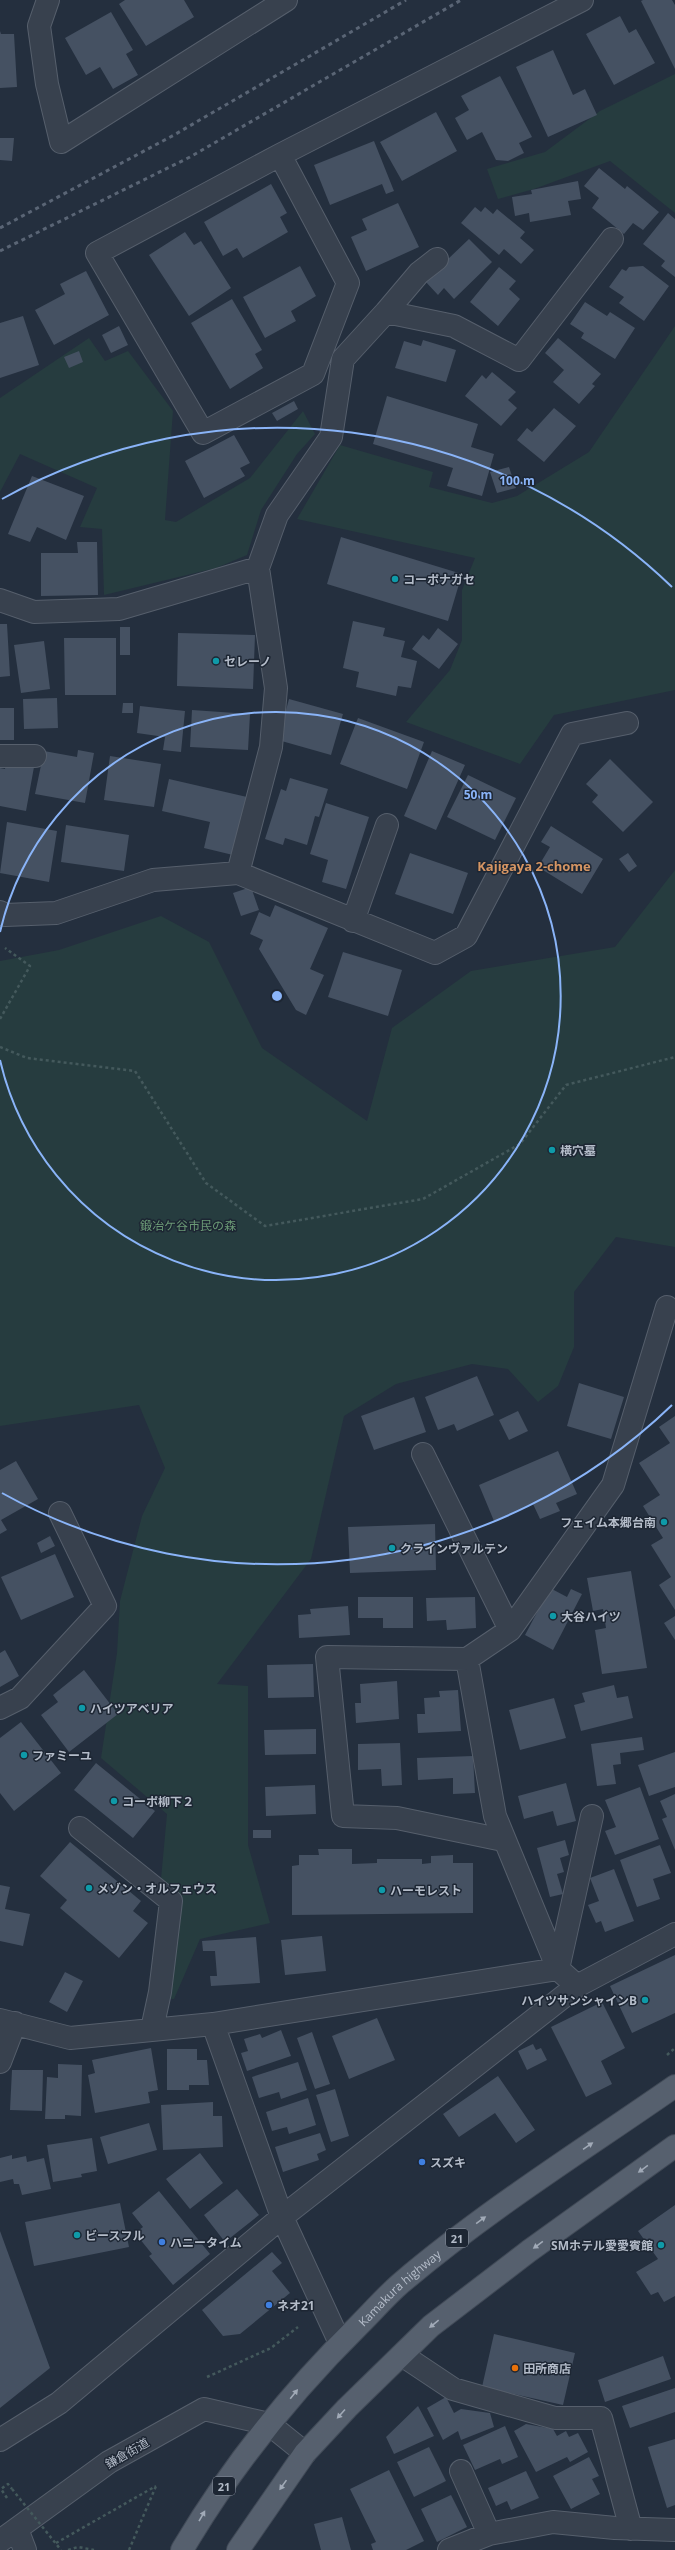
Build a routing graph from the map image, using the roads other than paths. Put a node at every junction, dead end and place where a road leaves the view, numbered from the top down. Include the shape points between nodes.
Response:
1 (48, 0) edge
2 (286, 0) edge
3 (582, 0) edge
4 (280, 155) junction
5 (612, 239) dead end
6 (437, 259) dead end
7 (386, 312) junction
8 (258, 568) junction
9 (0, 600) edge
10 (627, 723) dead end
11 (0, 756) edge
12 (36, 756) dead end
13 (387, 826) dead end
14 (238, 873) junction
15 (0, 912) edge
16 (353, 921) junction
17 (667, 1307) dead end
18 (423, 1454) dead end
19 (60, 1512) dead end
20 (510, 1630) junction
21 (467, 1659) junction
22 (0, 1708) edge
23 (592, 1816) dead end
24 (80, 1828) dead end
25 (503, 1840) junction
26 (675, 1934) edge
27 (558, 1969) junction
28 (576, 1986) junction
29 (7, 2021) edge
30 (213, 2024) junction
31 (152, 2029) junction
32 (0, 2062) edge
33 (675, 2086) edge
34 (675, 2146) edge
35 (282, 2217) junction
36 (340, 2343) junction
37 (402, 2355) junction
38 (269, 2424) junction
39 (0, 2440) edge
40 (306, 2453) junction
41 (461, 2471) dead end
42 (631, 2529) junction
43 (675, 2530) edge
44 (489, 2534) junction
45 (8, 2535) edge
46 (25, 2550) edge
47 (182, 2550) edge
48 (238, 2550) edge
49 (449, 2550) edge

1 - 2 street via 39,26 47,84 61,142
3 - 4 street
4 - 4 street via 97,252 203,433 313,374 348,283
5 - 7 street via 519,360 454,326
6 - 7 street via 419,273
7 - 8 street via 343,359 331,437 277,515
8 - 9 street via 119,609 34,612
8 - 14 street via 276,688 271,747
10 - 16 street via 572,734 466,936 435,953
11 - 12 street
13 - 16 street
14 - 15 street via 153,880 56,913 5,915
14 - 16 street
17 - 20 street via 613,1485
18 - 20 street
19 - 22 street via 105,1606 20,1698
20 - 21 street
21 - 25 street via 495,1816
21 - 25 street via 327,1657 343,1816 397,1818
23 - 27 street
24 - 31 street via 171,1901 160,1992
25 - 27 street
26 - 28 street
27 - 28 street
27 - 30 street
28 - 35 street
29 - 31 street via 70,2038
29 - 32 street
30 - 31 street
30 - 35 street
36 -> 33 main road, Kamakura highway / 21 via 400,2283 479,2221
34 -> 37 main road via 529,2251 432,2326
35 - 36 street
35 - 39 street via 59,2403
38 -> 36 main road, Kamakura highway / 21
37 -> 40 main road via 347,2408
37 - 42 street via 453,2389 555,2418 601,2418
38 - 40 street
38 - 45 street, 鎌倉街道 via 204,2409 109,2462
47 -> 38 main road, Kamakura highway / 21 via 205,2510
40 -> 48 main road
41 - 44 street
42 - 43 street
42 - 44 street via 553,2522
44 - 49 street
45 - 46 street

